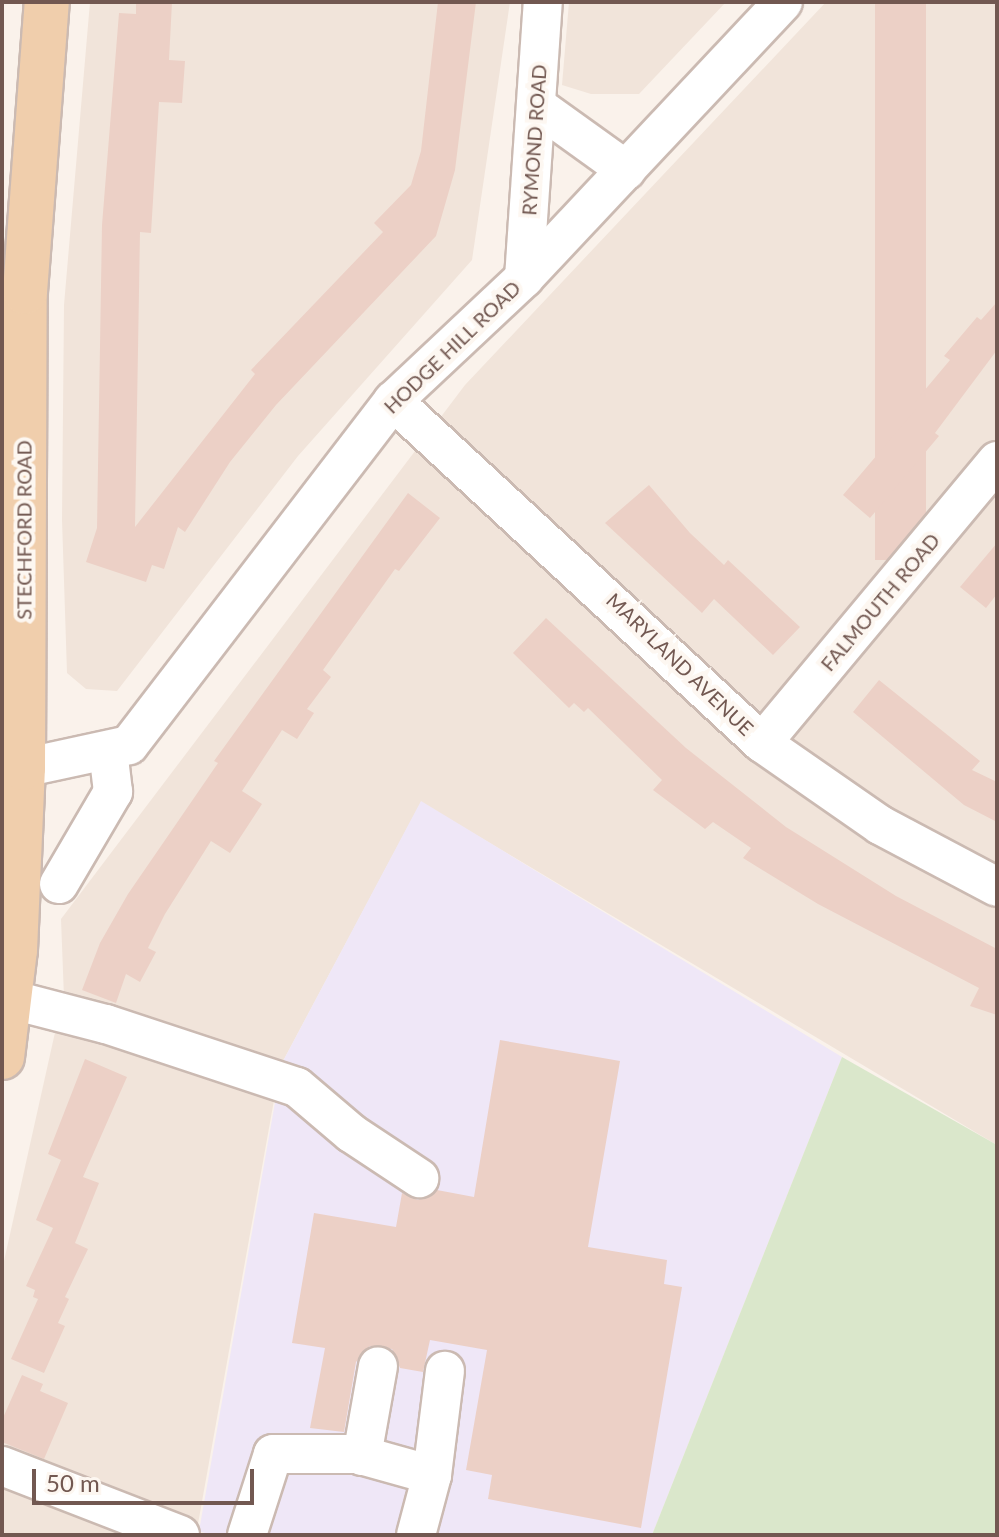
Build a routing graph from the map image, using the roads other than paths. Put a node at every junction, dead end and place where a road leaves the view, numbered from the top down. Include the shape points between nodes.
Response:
1 (47, 2) edge
2 (543, 2) edge
3 (783, 2) edge
4 (537, 106) junction
5 (626, 170) junction
6 (524, 278) junction
7 (393, 401) junction
8 (997, 461) edge
9 (13, 600) edge
10 (762, 743) junction
11 (108, 750) junction
12 (23, 768) junction
13 (59, 884) dead end
14 (997, 887) edge
15 (9, 999) junction
16 (2, 1057) edge
17 (419, 1178) dead end
18 (378, 1366) dead end
19 (445, 1371) dead end
20 (362, 1456) junction
21 (2, 1466) edge
22 (432, 1475) junction
23 (180, 1535) edge
24 (247, 1535) edge
25 (416, 1535) edge

1 - 9 main road, STECHFORD ROAD via 25,292
2 - 4 street, RYMOND ROAD
3 - 5 street, HODGE HILL ROAD
4 - 5 street
4 - 6 street, RYMOND ROAD
5 - 6 street, HODGE HILL ROAD
6 - 7 street, HODGE HILL ROAD
7 - 10 street, MARYLAND AVENUE
7 - 11 street, HODGE HILL ROAD via 129,745
8 - 10 street, FALMOUTH ROAD
9 - 12 main road, STECHFORD ROAD
10 - 14 street, MARYLAND AVENUE via 880,825
11 - 12 street, HODGE HILL ROAD
11 - 13 street via 113,792
12 - 15 main road, STECHFORD ROAD
15 - 16 main road, STECHFORD ROAD
15 - 17 street via 106,1024 297,1087 351,1133
18 - 20 street
19 - 22 street
20 - 22 street
20 - 24 street via 273,1454
21 - 23 street
22 - 25 street

